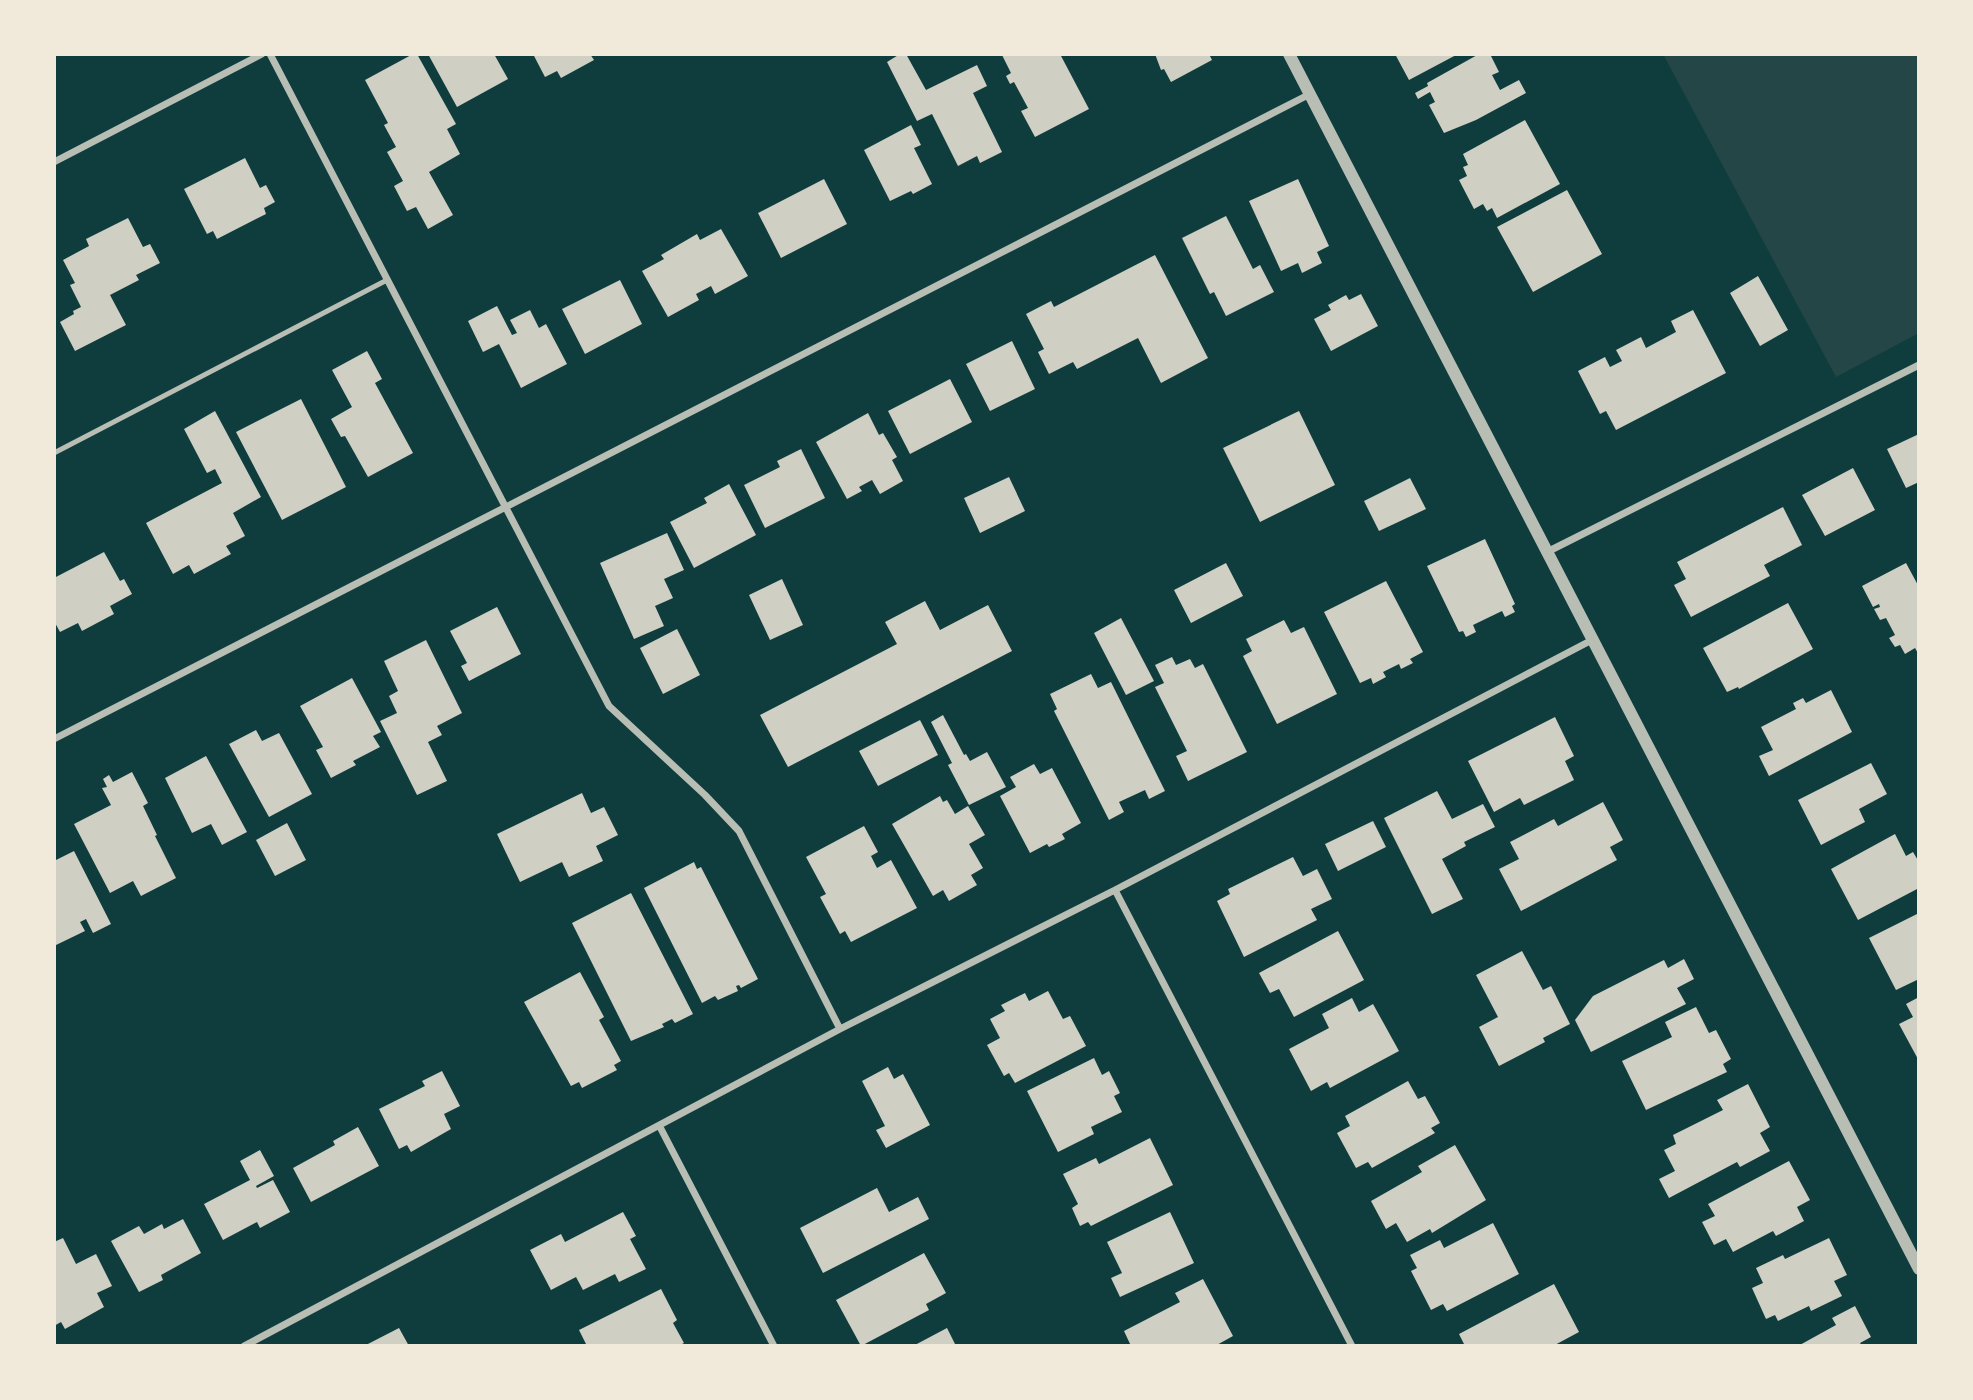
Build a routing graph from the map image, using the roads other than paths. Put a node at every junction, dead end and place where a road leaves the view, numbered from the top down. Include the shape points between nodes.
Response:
1 (262, 54) edge
2 (270, 54) edge
3 (1289, 54) edge
4 (1310, 94) junction
5 (54, 162) edge
6 (387, 279) junction
7 (1919, 365) edge
8 (54, 453) edge
9 (505, 506) junction
10 (1547, 552) junction
11 (1592, 640) junction
12 (54, 739) edge
13 (1115, 890) junction
14 (839, 1029) junction
15 (660, 1126) junction
16 (1919, 1269) edge
17 (244, 1346) edge
18 (774, 1346) edge
19 (1352, 1346) edge

1 - 5 street
2 - 6 street
3 - 4 street
4 - 9 street
4 - 10 street
6 - 8 lane
6 - 9 street
7 - 10 street
9 - 12 street
9 - 14 street via 609,706 739,831
10 - 11 street
11 - 13 street
11 - 16 street
13 - 14 street
13 - 19 street
14 - 15 street
15 - 17 street
15 - 18 street

